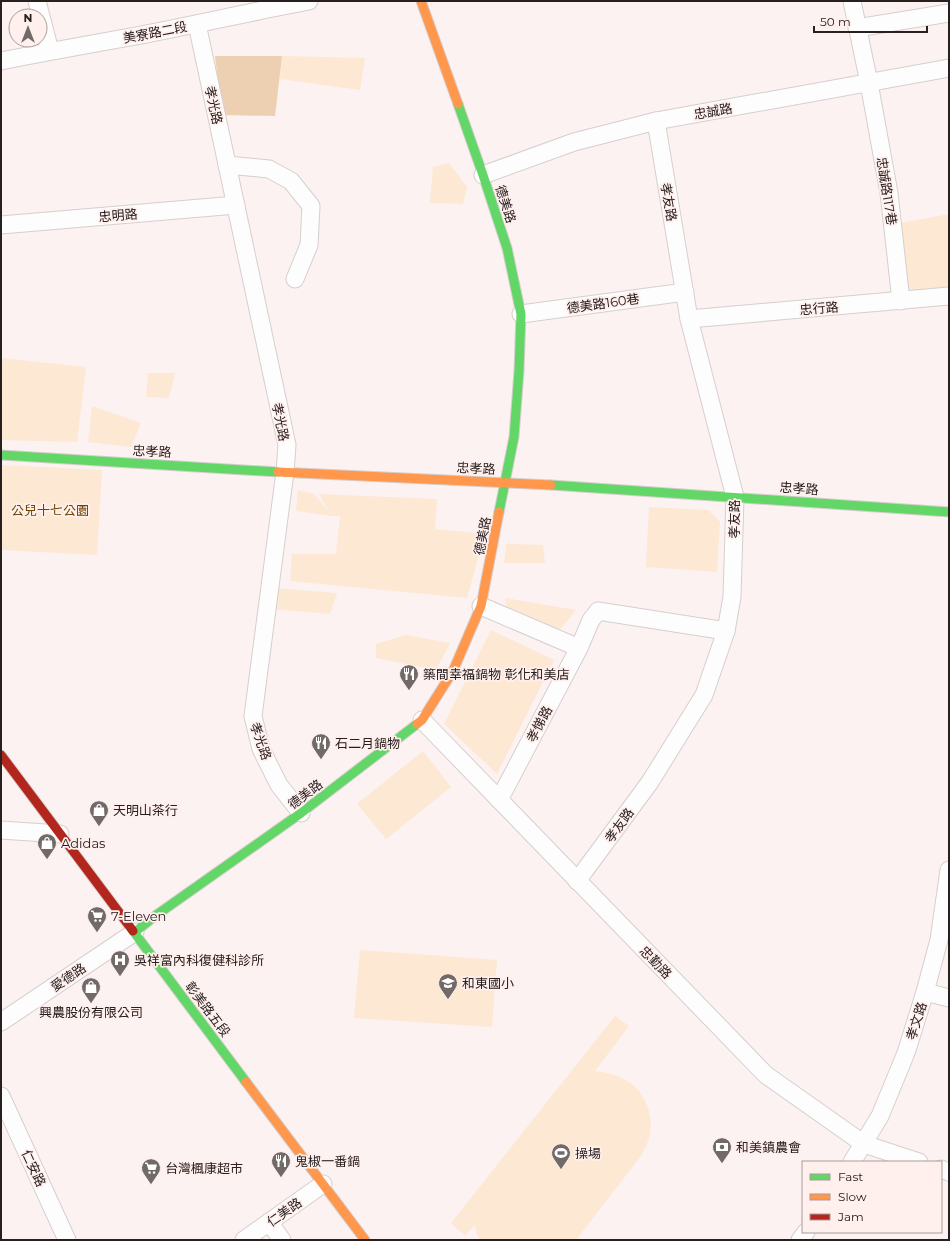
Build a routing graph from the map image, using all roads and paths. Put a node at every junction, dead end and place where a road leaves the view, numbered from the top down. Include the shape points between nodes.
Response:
1 (37, 1) edge
2 (309, 1) edge
3 (421, 1) edge
4 (852, 1) edge
5 (257, 6) edge
6 (949, 13) edge
7 (197, 24) junction
8 (857, 28) junction
9 (50, 51) junction
10 (1, 61) edge
11 (949, 68) edge
12 (869, 82) junction
13 (656, 121) junction
14 (227, 165) junction
15 (483, 175) junction
16 (236, 205) junction
17 (1, 225) edge
18 (295, 280) dead end
19 (685, 292) junction
20 (949, 296) edge
21 (901, 301) junction
22 (520, 314) junction
23 (689, 319) junction
24 (1, 455) edge
25 (285, 472) junction
26 (506, 482) junction
27 (735, 497) junction
28 (949, 512) edge
29 (949, 517) edge
30 (481, 606) junction
31 (726, 631) junction
32 (579, 648) junction
33 (422, 720) junction
34 (1, 755) edge
35 (499, 800) junction
36 (301, 813) junction
37 (1, 830) edge
38 (60, 834) junction
39 (577, 881) junction
40 (948, 881) edge
41 (134, 932) junction
42 (925, 992) junction
43 (949, 998) edge
44 (1, 1022) edge
45 (1, 1096) edge
46 (864, 1144) junction
47 (853, 1161) edge
48 (916, 1161) edge
49 (323, 1184) junction
50 (269, 1222) junction
51 (67, 1240) edge
52 (244, 1240) edge
53 (282, 1240) edge
54 (365, 1240) edge

1 - 9 street
2 - 5 street, 美寮路二段
3 - 15 main road, 德美路
4 - 8 street, 忠誠路117巷
5 - 7 street, 美寮路二段
6 - 8 street
7 - 9 street, 美寮路二段
7 - 14 street, 孝光路
8 - 12 street, 忠誠路117巷
9 - 10 street, 美寮路二段
11 - 12 street, 忠誠路
12 - 13 street, 忠誠路
12 - 21 street, 忠誠路117巷 via 889,193
13 - 15 street, 忠誠路 via 574,142
13 - 19 street, 孝友路
14 - 16 street, 孝光路
14 - 18 street via 269,169 291,181 311,206 309,245
15 - 22 main road, 德美路 via 507,248
16 - 17 street, 忠明路
16 - 25 street, 孝光路 via 286,445
19 - 22 street, 德美路160巷
19 - 23 street, 孝友路
20 - 21 street, 忠行路
21 - 23 street, 忠行路
22 - 26 main road, 德美路 via 514,437
23 - 27 street, 孝友路
24 - 25 main road, 忠孝路
25 - 26 main road, 忠孝路
25 - 36 street, 孝光路 via 253,716 261,749 279,785
26 - 27 main road, 忠孝路
26 - 30 main road, 德美路
27 - 28 main road, 忠孝路
27 - 31 street, 孝友路 via 732,597
28 - 29 street
30 - 32 street
30 - 33 main road, 德美路 via 453,671
31 - 32 street, 孝悌路 via 598,611 591,620
31 - 39 street, 孝友路 via 704,695 650,782
32 - 35 street, 孝悌路
33 - 35 street, 忠勤路
33 - 36 main road, 德美路
34 - 38 main road, 彰美路五段
35 - 39 street, 忠勤路
36 - 41 main road, 德美路
37 - 38 street
38 - 41 main road, 彰美路五段
39 - 46 street, 忠勤路 via 766,1075
40 - 42 street, 孝文路 via 939,940
41 - 44 street, 愛德路
41 - 49 main road, 彰美路五段
42 - 43 street
42 - 46 street, 孝文路 via 903,1060 880,1116
45 - 51 street, 仁安路
46 - 47 street, 孝文路
46 - 48 street, 忠勤路
49 - 50 street, 仁美路
49 - 54 main road, 彰美路五段
50 - 52 street, 仁美路
50 - 53 street

